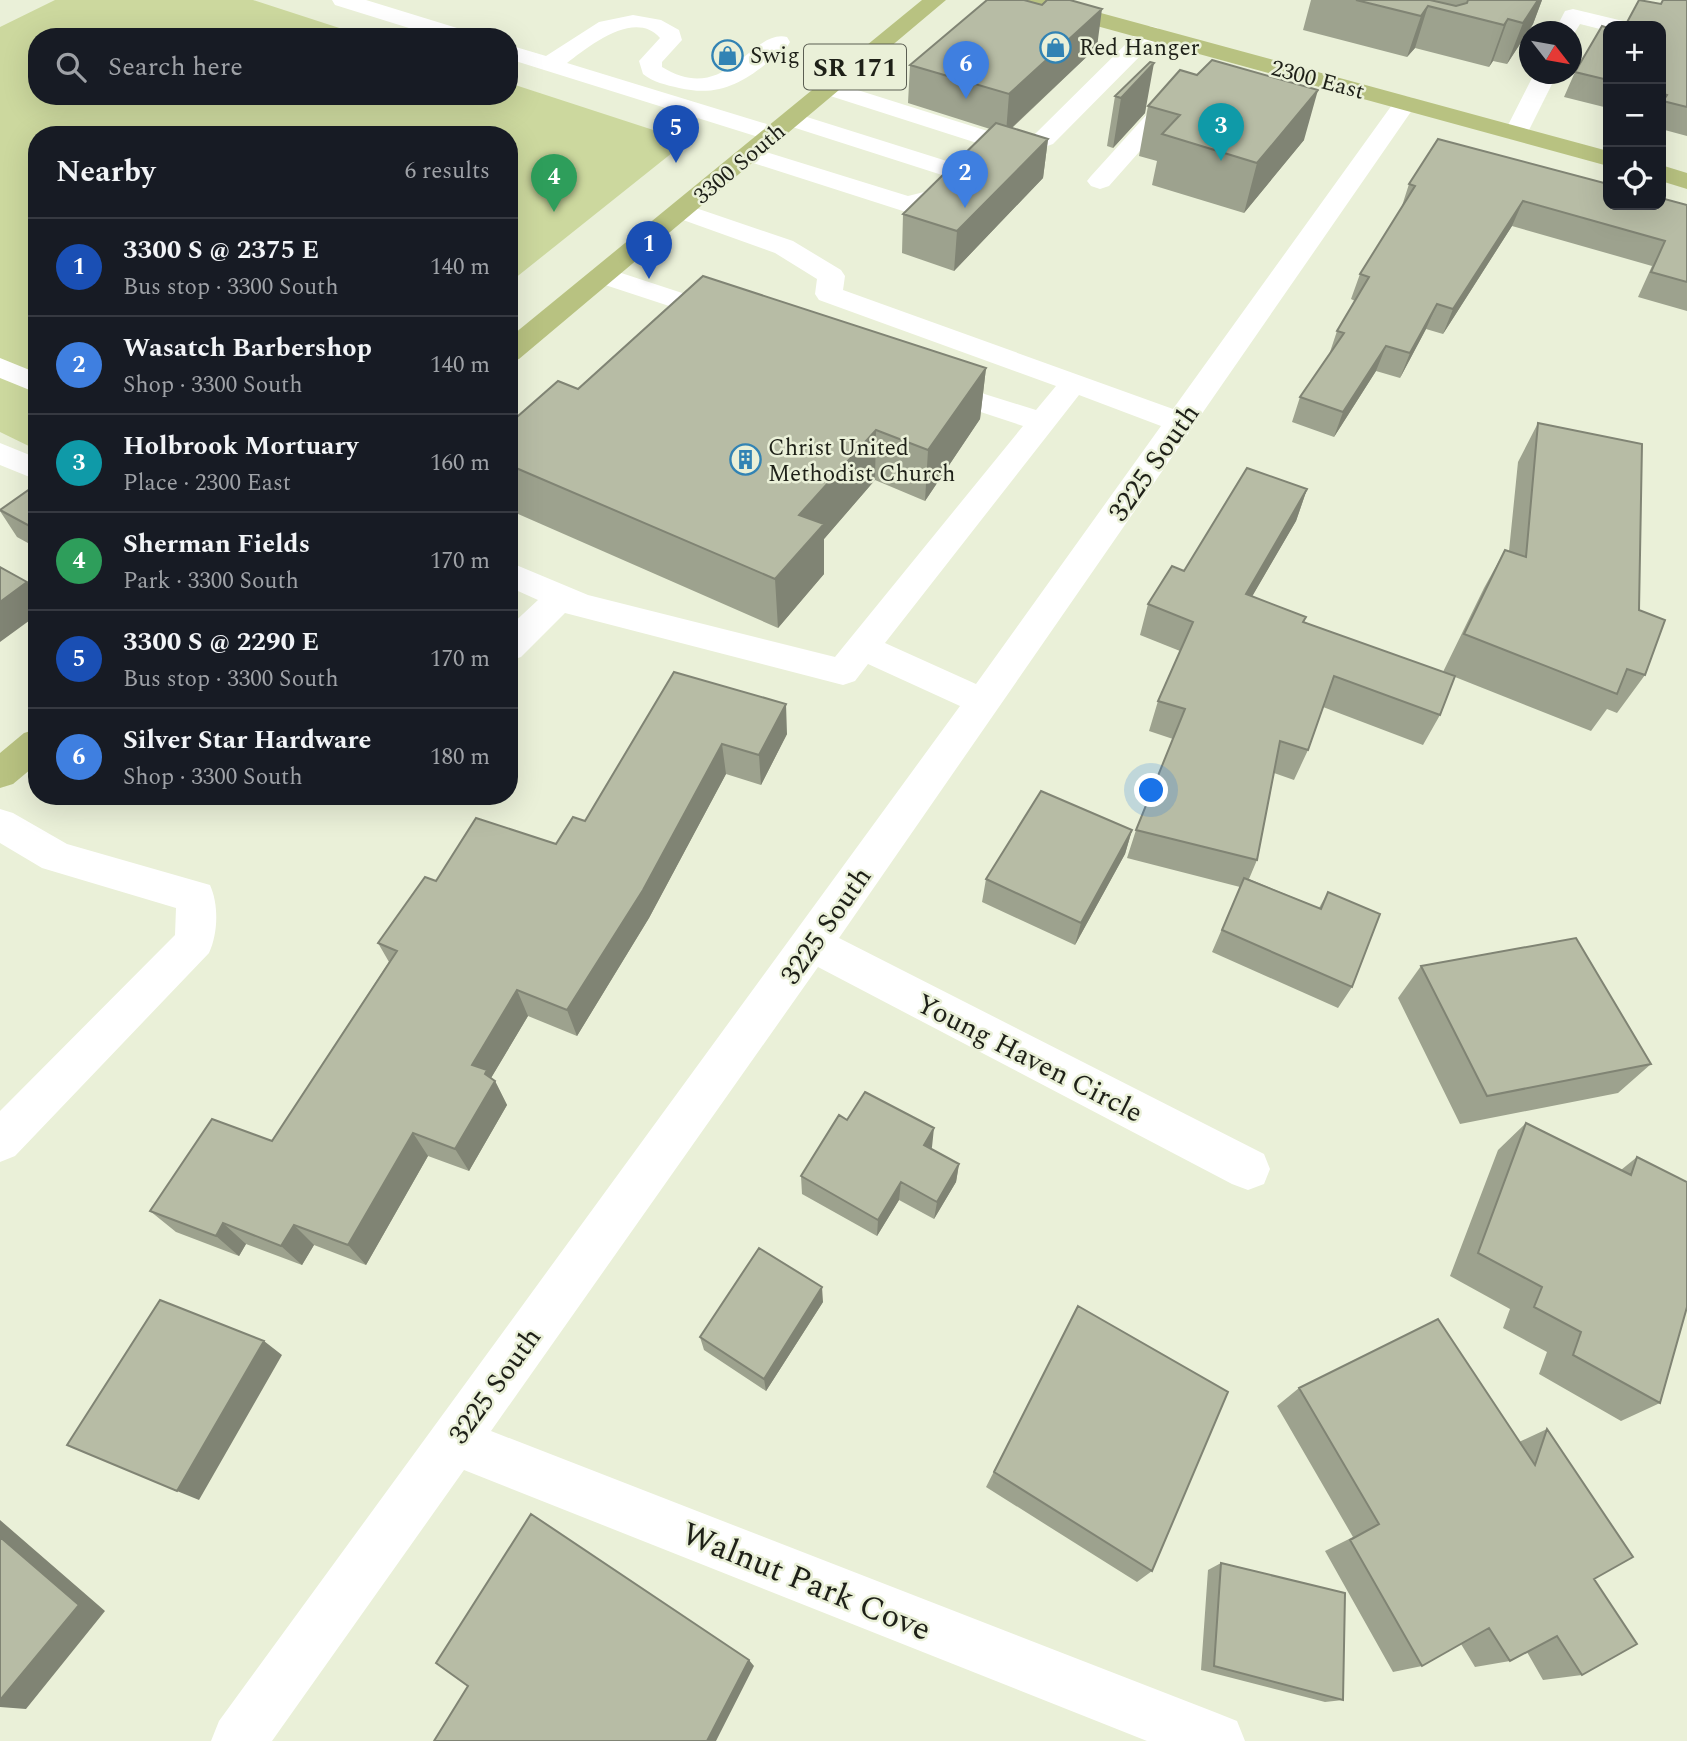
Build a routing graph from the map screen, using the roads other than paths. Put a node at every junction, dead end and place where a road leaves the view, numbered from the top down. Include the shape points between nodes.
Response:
1 (343, 0) edge
2 (935, 0) edge
3 (1028, 0) edge
4 (1081, 6) edge
5 (1563, 20) edge
6 (1603, 25) edge
7 (432, 28) edge
8 (1150, 33) junction
9 (779, 42) dead end
10 (518, 55) edge
11 (550, 64) junction
12 (1540, 84) edge
13 (829, 88) junction
14 (1177, 95) edge
15 (1405, 103) junction
16 (783, 127) junction
17 (1516, 133) junction
18 (995, 141) junction
19 (750, 154) junction
20 (1603, 158) edge
21 (960, 173) junction
22 (1666, 175) edge
23 (1100, 181) dead end
24 (1687, 181) edge
25 (681, 211) junction
26 (603, 275) junction
27 (751, 326) edge
28 (518, 346) edge
29 (0, 367) edge
30 (903, 377) edge
31 (28, 380) edge
32 (1074, 382) junction
33 (1041, 422) junction
34 (1180, 423) junction
35 (0, 453) edge
36 (28, 466) edge
37 (518, 577) edge
38 (562, 596) junction
39 (518, 639) edge
40 (862, 648) junction
41 (983, 702) junction
42 (28, 751) edge
43 (0, 774) edge
44 (0, 824) edge
45 (812, 944) junction
46 (0, 1141) edge
47 (1248, 1169) dead end
48 (453, 1441) junction
49 (1158, 1730) edge
50 (239, 1741) edge
51 (1217, 1741) edge

1 - 7 street
2 - 13 main road, 3300 South / SR 171
3 - 4 main road, 2300 East
4 - 8 main road, 2300 East
5 - 6 street
8 - 15 main road, 2300 East
8 - 18 street via 1044,139 1014,147
9 - 11 street via 734,76 706,86 651,69 650,61 671,35 637,22 609,25
10 - 11 street
11 - 16 street
12 - 17 street
13 - 16 main road, 3300 South / SR 171
13 - 18 street
14 - 23 street
15 - 17 main road, 2300 East
15 - 34 street, 3225 South
16 - 19 main road, 3300 South / SR 171
16 - 21 street
17 - 20 main road, 2300 East
18 - 21 street
19 - 21 street via 906,204 932,200
19 - 25 main road, 3300 South / SR 171
22 - 24 main road
25 - 26 main road, 3300 South / SR 171
25 - 32 street via 784,247 831,276 829,294
26 - 27 street
26 - 28 main road, 3300 South / SR 171
29 - 31 street
30 - 33 street
32 - 33 street
32 - 34 street
33 - 40 street
34 - 41 street, 3225 South
35 - 36 street
37 - 38 street
38 - 39 street
38 - 40 street via 579,605 843,672
40 - 41 street
41 - 45 street, 3225 South
42 - 43 main road
44 - 46 street via 56,857 196,897 195,941
45 - 47 street, Young Haven Circle
45 - 48 street, 3225 South
48 - 49 street, Walnut Park Cove
48 - 50 street, 3225 South
49 - 51 street, Walnut Park Cove

